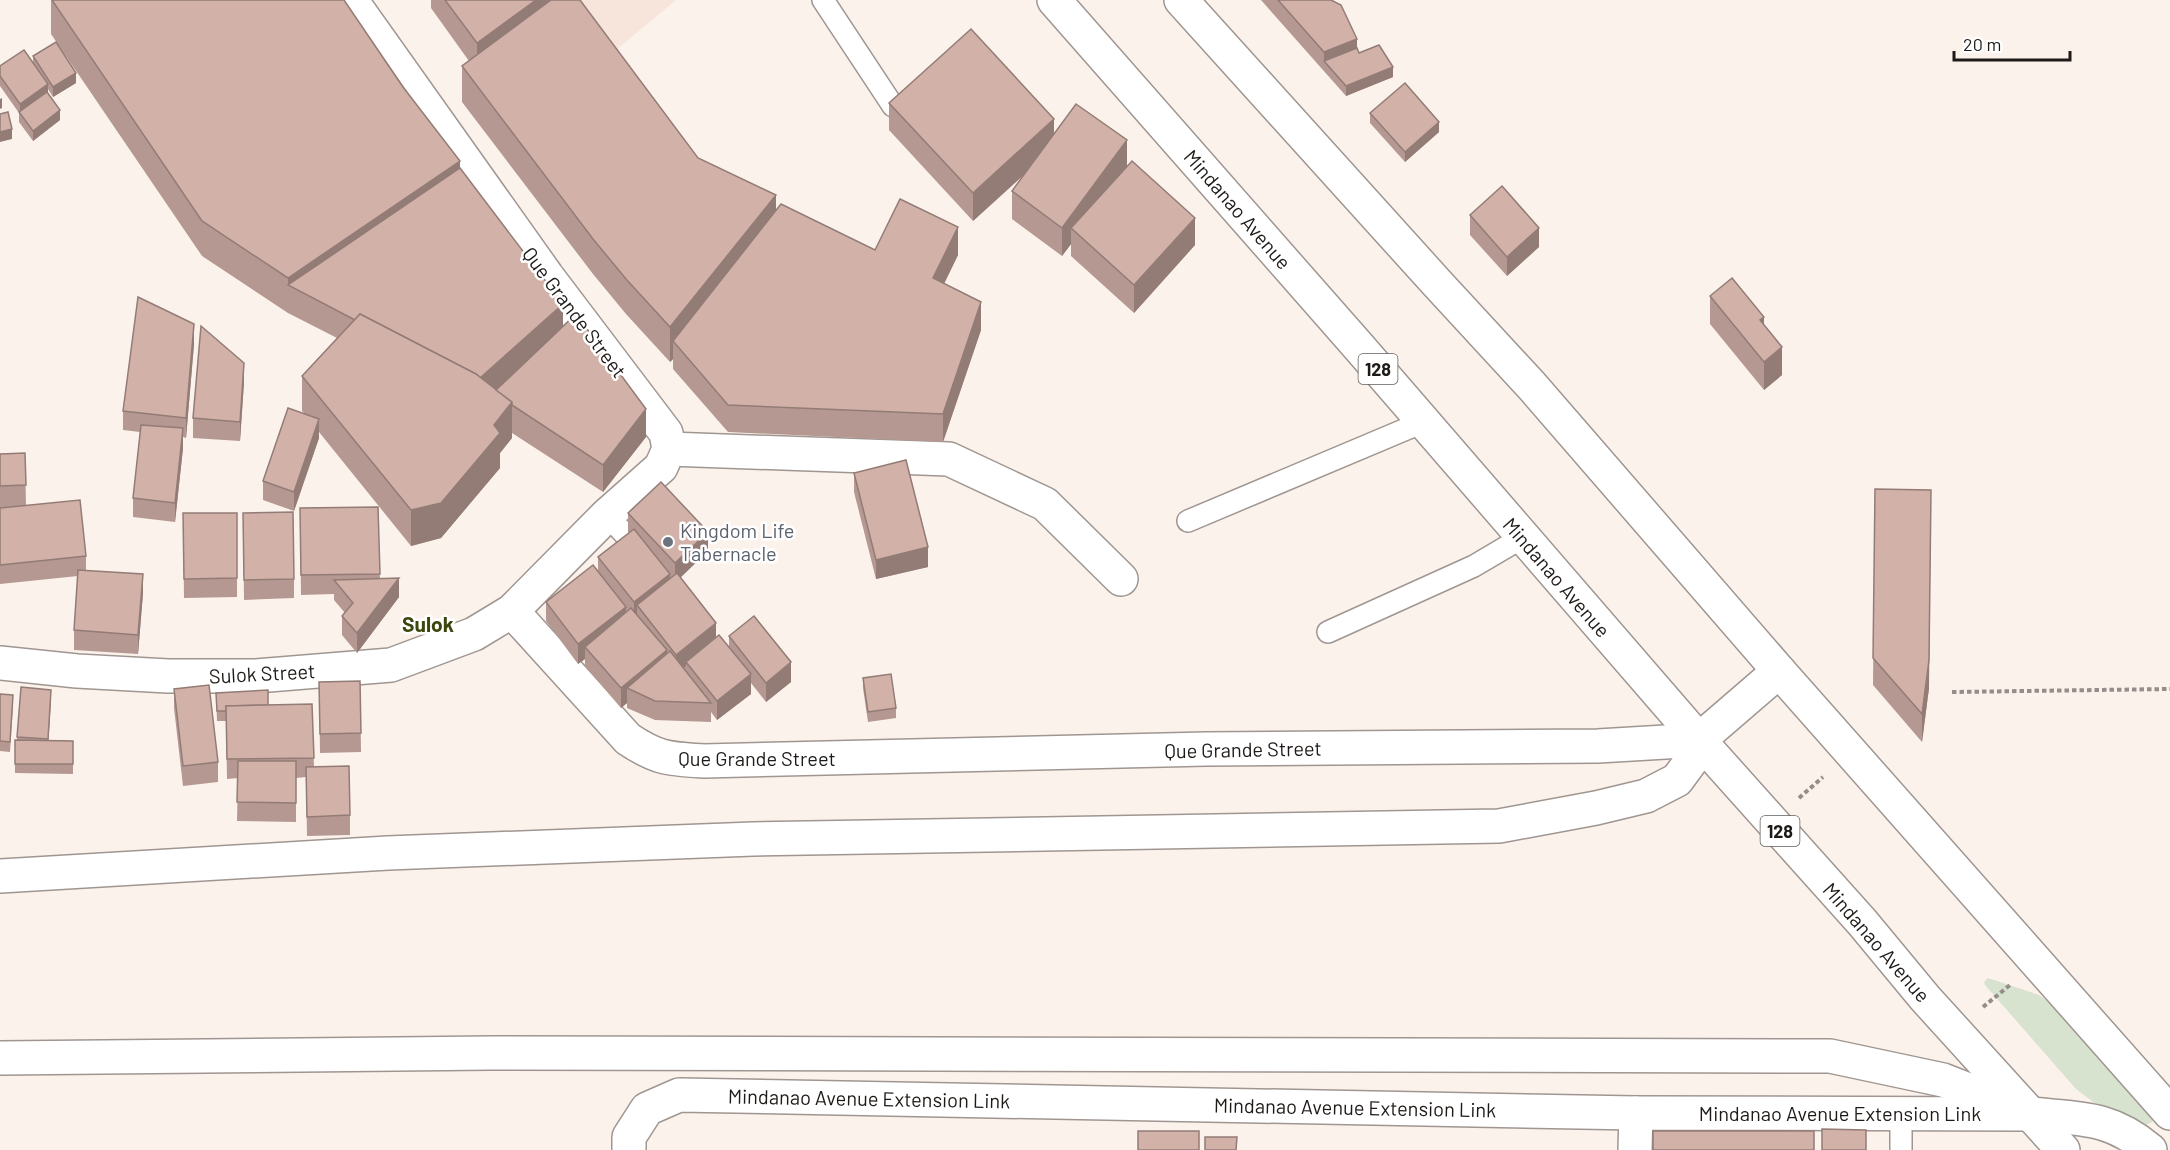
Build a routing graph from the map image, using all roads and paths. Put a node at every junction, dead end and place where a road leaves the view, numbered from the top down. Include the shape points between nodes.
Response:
1 (351, 0) edge
2 (824, 0) edge
3 (1054, 0) edge
4 (1181, 0) edge
5 (893, 105) edge
6 (1423, 422) junction
7 (669, 449) junction
8 (607, 515) junction
9 (1188, 521) dead end
10 (1523, 537) junction
11 (657, 569) edge
12 (1120, 579) dead end
13 (512, 611) junction
14 (1328, 632) dead end
15 (0, 663) edge
16 (1779, 671) junction
17 (2170, 689) edge
18 (1952, 692) dead end
19 (1699, 740) junction
20 (1851, 752) junction
21 (1772, 822) junction
22 (0, 860) edge
23 (75, 871) junction
24 (0, 876) edge
25 (2037, 963) junction
26 (1955, 1031) junction
27 (0, 1058) edge
28 (1636, 1113) junction
29 (1901, 1113) junction
30 (2170, 1113) edge
31 (2030, 1114) junction
32 (629, 1150) edge
33 (1635, 1150) edge
34 (1901, 1150) edge
35 (2063, 1150) edge
36 (2150, 1150) edge

1 - 7 main road, Que Grande Street via 547,276 666,433
2 - 5 lane
3 - 6 main road, Mindanao Avenue / 128
4 - 16 main road via 1532,386
6 - 9 lane
6 - 10 main road, Mindanao Avenue / 128
7 - 8 main road via 661,467
7 - 12 main road via 949,459 1045,504
8 - 11 lane
8 - 13 main road
10 - 14 lane via 1474,566
10 - 19 main road, Mindanao Avenue / 128
13 - 15 main road, Sulok Street via 474,634 391,665 256,676 168,676
13 - 19 main road, Que Grande Street via 628,739 650,754 670,759 1598,746
16 - 19 main road
16 - 20 main road
17 - 18 path
19 - 21 main road, Mindanao Avenue / 128
19 - 23 main road via 1677,780 1646,796 1499,826 753,839
20 - 21 path
20 - 25 main road
21 - 26 main road, Mindanao Avenue / 128
22 - 23 lane via 50,863
23 - 24 main road
25 - 26 path
25 - 30 main road
26 - 31 main road, Mindanao Avenue / 128
27 - 31 main road via 491,1053 1830,1056 1944,1080
28 - 29 main road, Mindanao Avenue Extension Link
28 - 32 main road, Mindanao Avenue Extension Link via 679,1095 647,1109 629,1137
28 - 33 main road
29 - 31 main road, Mindanao Avenue Extension Link
29 - 34 lane
31 - 35 main road, Mindanao Avenue / 128
31 - 36 main road via 2114,1126

